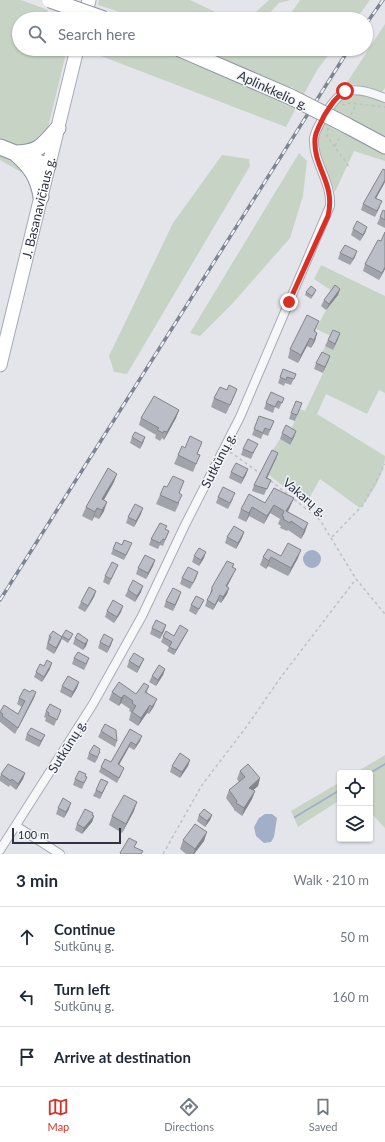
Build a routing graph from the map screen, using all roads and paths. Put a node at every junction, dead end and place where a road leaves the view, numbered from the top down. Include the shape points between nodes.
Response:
1 (50, 0) edge
2 (89, 0) edge
3 (84, 12) edge
4 (86, 12) edge
5 (75, 56) edge
6 (196, 56) edge
7 (385, 98) edge
8 (346, 125) junction
9 (58, 128) junction
10 (335, 146) dead end
11 (385, 146) edge
12 (0, 147) edge
13 (15, 153) junction
14 (48, 166) junction
15 (41, 197) junction
16 (0, 365) edge
17 (225, 448) junction
18 (385, 464) edge
19 (332, 537) junction
20 (356, 579) junction
21 (385, 614) edge
22 (16, 826) junction
23 (0, 850) edge
24 (60, 854) edge
25 (163, 854) edge

1 - 3 highway, bridge
2 - 4 main road
5 - 9 main road, J. Basanavičiaus g.
6 - 8 highway, Aplinkkelio g., bridge via 291,97
7 - 17 street, Sutkūnų g. via 363,91 345,91 334,98 320,124 314,138 316,153 331,198 328,216
8 - 10 path
8 - 11 highway, Aplinkkelio g.
9 - 13 highway via 38,149 30,153
9 - 14 main road, J. Basanavičiaus g.
12 - 13 highway
13 - 14 highway
13 - 15 highway via 32,170 40,186
14 - 15 main road, J. Basanavičiaus g.
15 - 16 main road, J. Basanavičiaus g.
17 - 19 path, Vakarų g. via 316,515
17 - 22 street, Sutkūnų g. via 120,658
18 - 19 path via 362,505
19 - 20 path, Vakarų g.
20 - 21 path, Vakarų g.
20 - 25 path via 202,785
22 - 23 street, Sutkūnų g.
22 - 24 street

